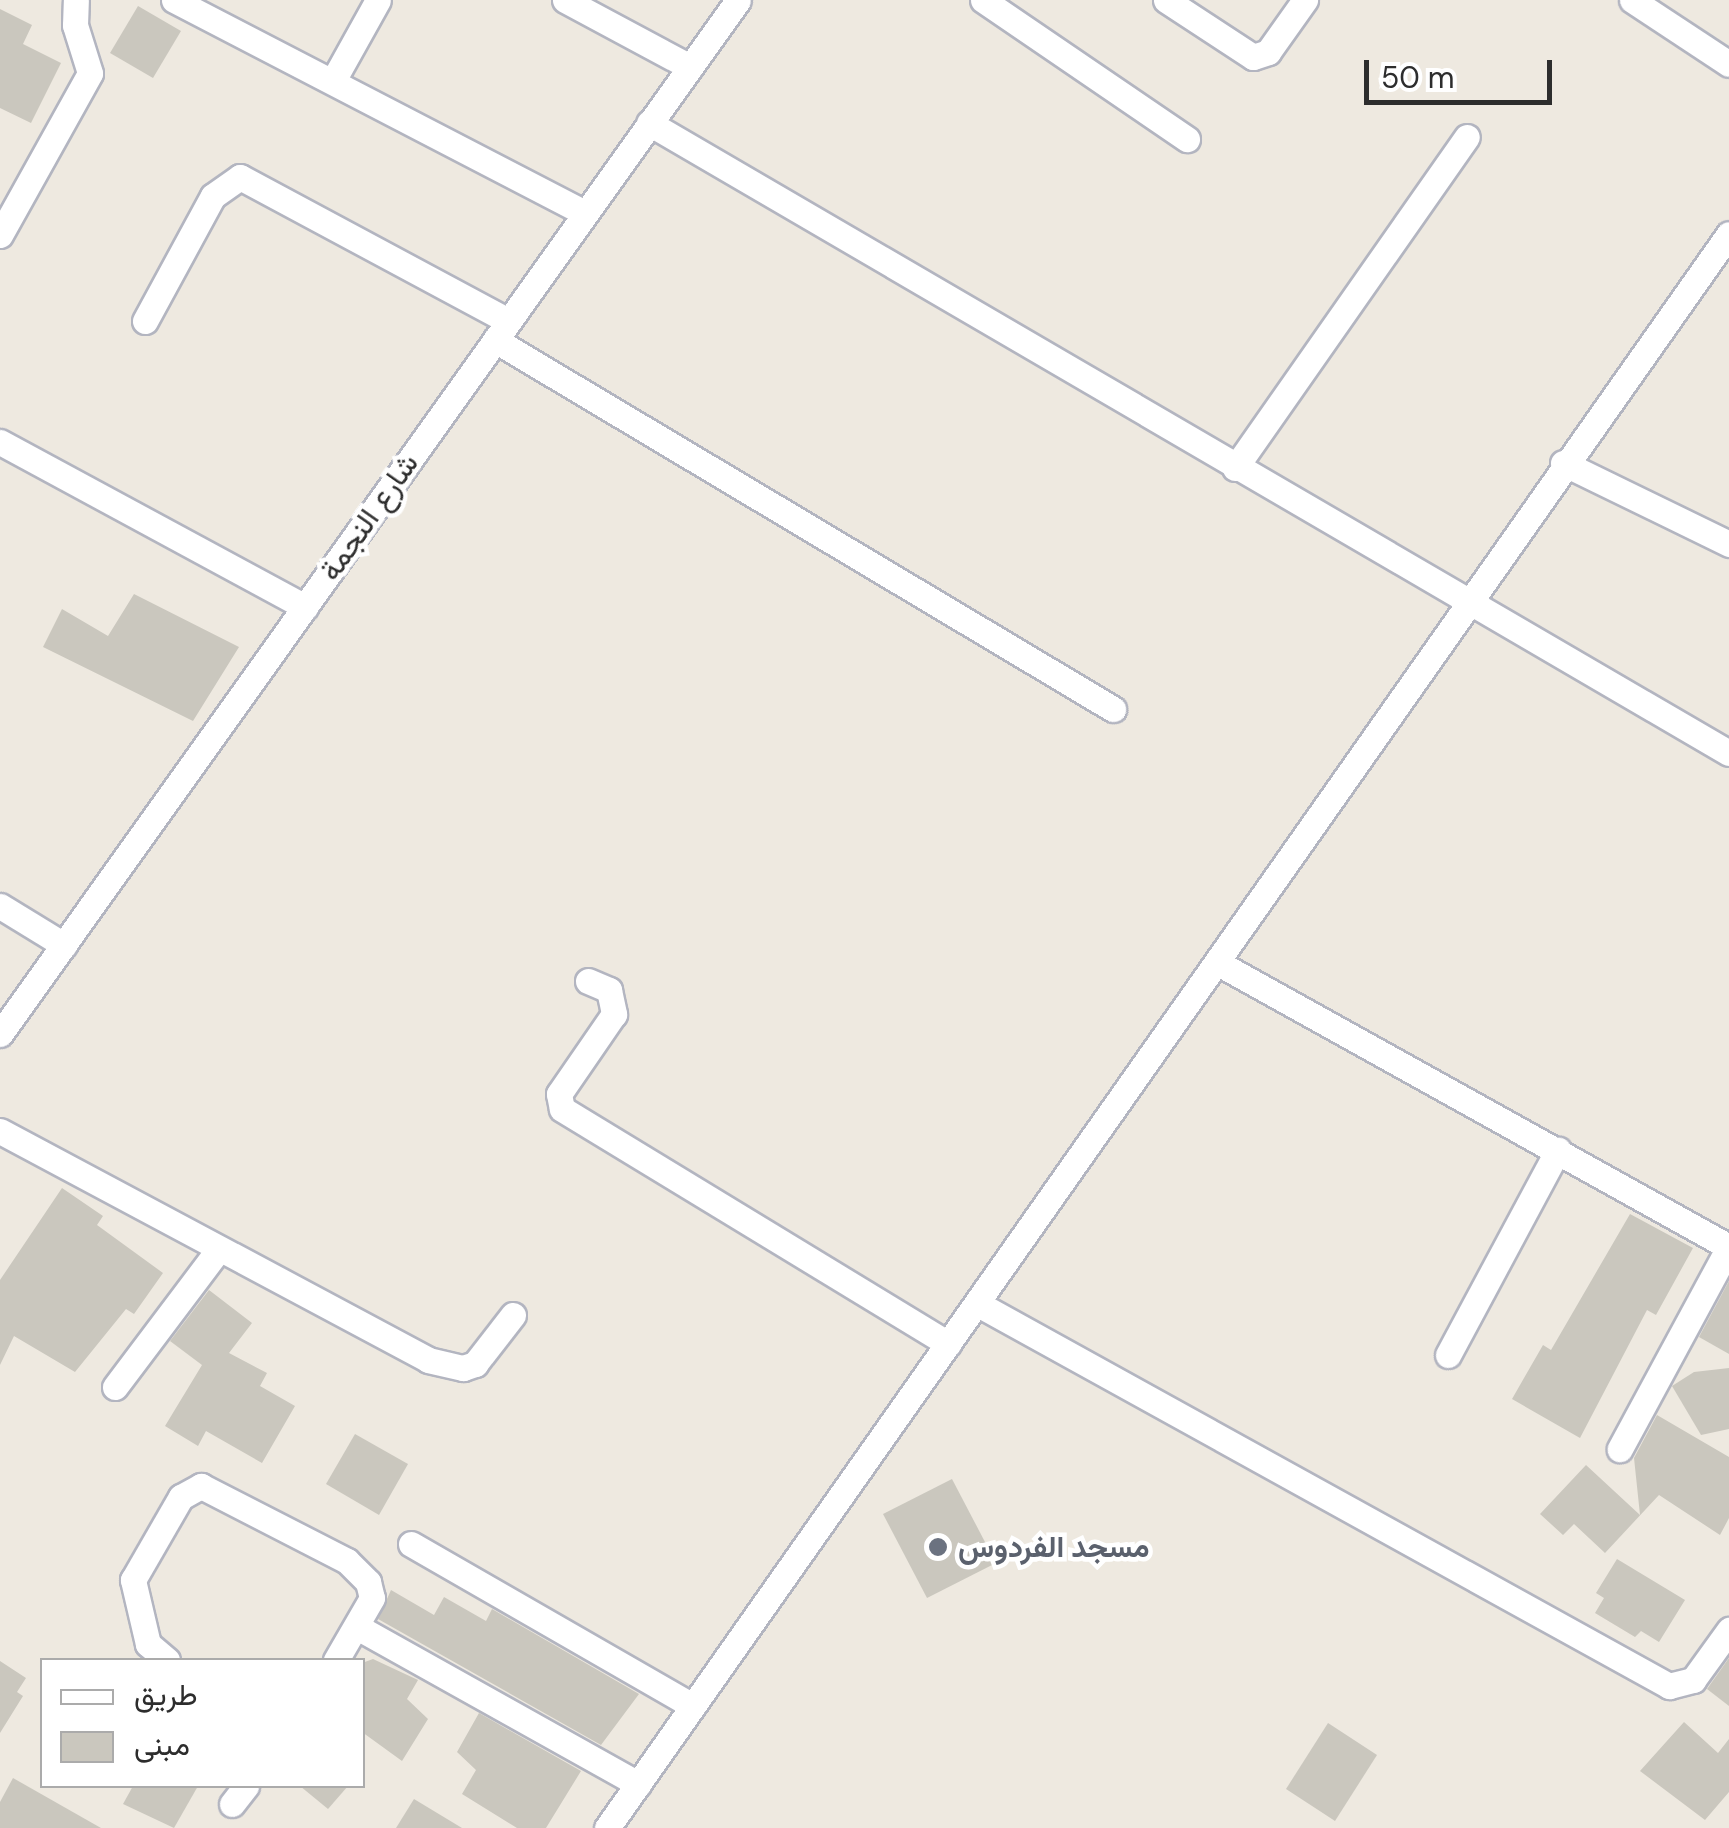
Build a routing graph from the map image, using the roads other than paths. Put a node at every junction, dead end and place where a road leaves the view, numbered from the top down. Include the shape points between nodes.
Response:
1 (76, 0) edge
2 (174, 0) edge
3 (378, 0) edge
4 (565, 0) edge
5 (738, 0) edge
6 (983, 0) edge
7 (1166, 0) edge
8 (1306, 0) edge
9 (1632, 0) edge
10 (1729, 64) edge
11 (690, 67) junction
12 (334, 78) junction
13 (649, 123) junction
14 (1467, 138) dead end
15 (1187, 140) dead end
16 (585, 213) junction
17 (1729, 234) edge
18 (0, 235) edge
19 (146, 321) dead end
20 (502, 330) junction
21 (0, 442) edge
22 (1562, 463) junction
23 (1235, 468) junction
24 (1729, 544) edge
25 (1467, 601) junction
26 (305, 606) junction
27 (1113, 709) dead end
28 (1729, 753) edge
29 (0, 906) edge
30 (64, 946) junction
31 (1218, 963) junction
32 (588, 981) dead end
33 (0, 1034) edge
34 (0, 1131) edge
35 (1558, 1150) junction
36 (219, 1248) junction
37 (978, 1304) junction
38 (513, 1315) dead end
39 (948, 1344) junction
40 (1448, 1355) dead end
41 (114, 1387) dead end
42 (1620, 1449) dead end
43 (411, 1544) dead end
44 (359, 1628) junction
45 (1729, 1630) edge
46 (165, 1658) edge
47 (337, 1658) edge
48 (692, 1706) junction
49 (638, 1784) junction
50 (607, 1828) edge

1 - 18 street via 75,26 90,73
2 - 12 street
3 - 12 street
4 - 11 street
5 - 11 street, شارع النجمة
6 - 15 street
7 - 8 street via 1253,57 1268,52
9 - 10 street
11 - 13 street, شارع النجمة
12 - 16 street
13 - 16 street, شارع النجمة
13 - 23 street
14 - 23 street
16 - 20 street, شارع النجمة
17 - 22 street
19 - 20 street via 213,196 240,177
20 - 26 street, شارع النجمة
20 - 27 street
21 - 26 street
22 - 24 street
22 - 25 street
23 - 25 street
25 - 28 street
25 - 31 street
26 - 30 street, شارع النجمة
29 - 30 street
30 - 33 street, شارع النجمة
31 - 35 street
31 - 37 street
32 - 39 street via 609,990 614,1014 559,1094 562,1109
34 - 36 street
35 - 40 street
35 - 42 street via 1729,1248
36 - 38 street via 447,1366 475,1364
36 - 41 street
37 - 39 street
37 - 45 street via 1669,1686 1692,1680
39 - 48 street
43 - 48 street
44 - 46 street via 372,1598 357,1570 201,1486 181,1497 133,1580 148,1644
44 - 47 street
44 - 49 street
48 - 49 street
49 - 50 street

